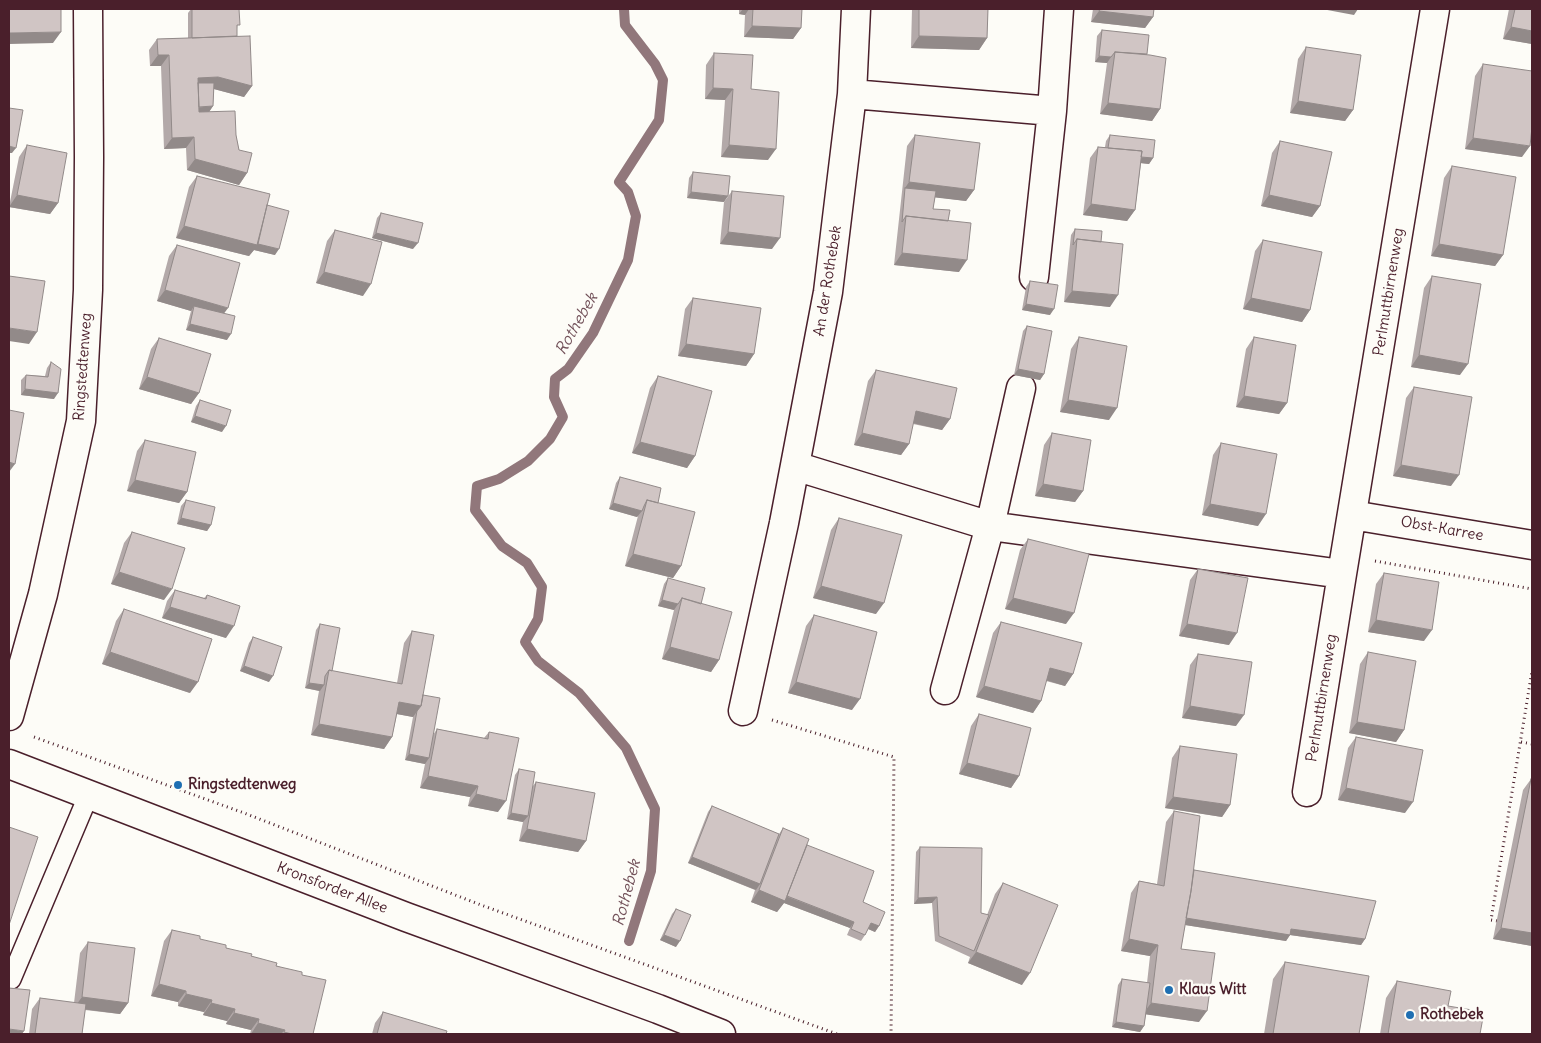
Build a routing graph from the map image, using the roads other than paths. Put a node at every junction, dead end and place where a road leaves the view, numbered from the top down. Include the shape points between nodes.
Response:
1 (88, 9) edge
2 (856, 9) edge
3 (1059, 9) edge
4 (1436, 9) edge
5 (852, 94) junction
6 (1052, 110) junction
7 (1034, 276) dead end
8 (1021, 388) dead end
9 (794, 466) junction
10 (1352, 515) junction
11 (990, 526) junction
12 (1532, 544) edge
13 (1344, 565) junction
14 (945, 690) dead end
15 (743, 712) road end
16 (18, 725) edge
17 (9, 764) edge
18 (1308, 792) dead end
19 (89, 794) junction
20 (9, 979) edge
21 (721, 1034) edge

1 - 16 street, Ringstedtenweg via 88,290 81,421
2 - 5 street, An der Rothebek
3 - 6 street
4 - 10 street, Perlmuttbirnenweg
5 - 6 street
5 - 9 street, An der Rothebek via 828,292
6 - 7 street
8 - 11 street
9 - 11 street
9 - 15 street, An der Rothebek
10 - 12 street, Obst-Karree
10 - 13 street, Perlmuttbirnenweg
11 - 13 street via 1144,547
11 - 14 street
13 - 18 street, Perlmuttbirnenweg
17 - 19 street, Kronsforder Allee
19 - 20 lane
19 - 21 street, Kronsforder Allee

